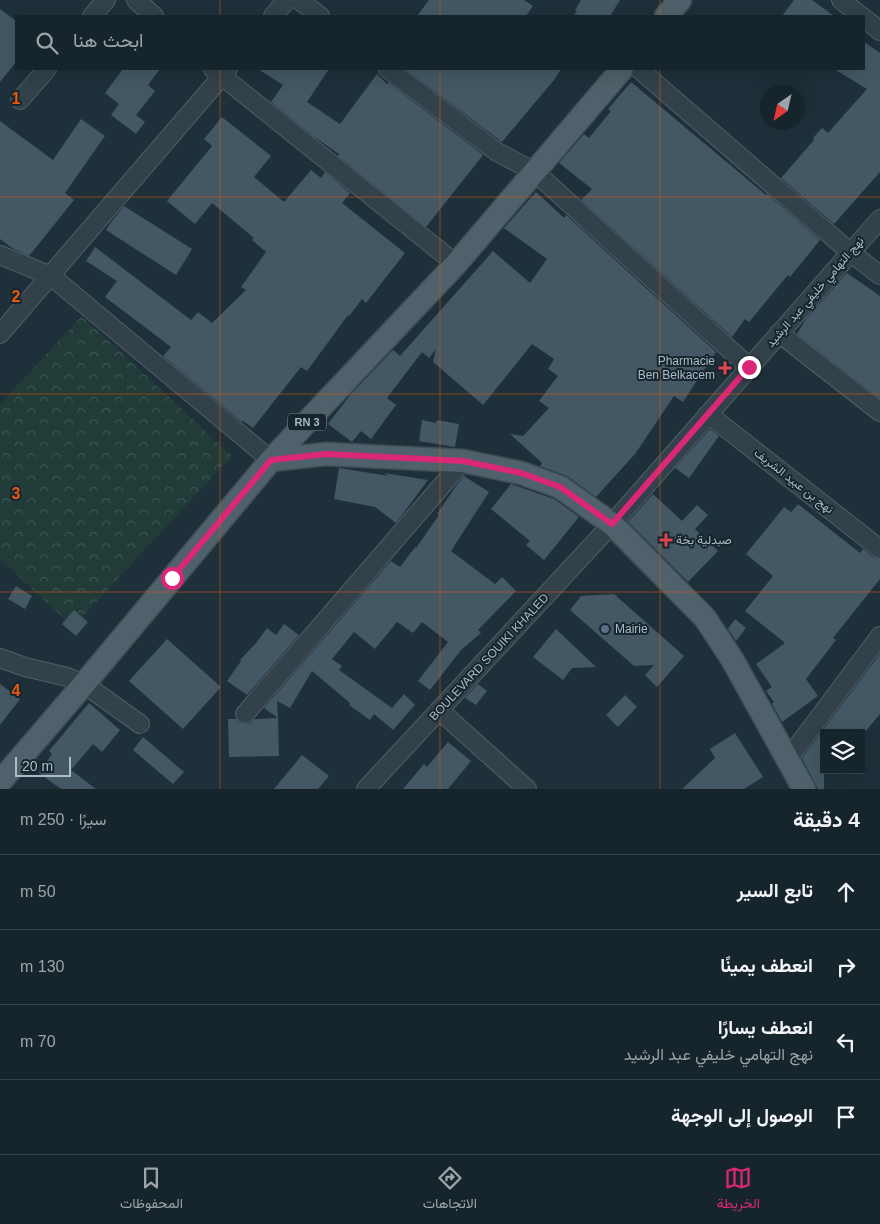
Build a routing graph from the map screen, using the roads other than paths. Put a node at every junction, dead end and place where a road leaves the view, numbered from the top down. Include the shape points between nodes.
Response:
1 (106, 0) edge
2 (136, 0) edge
3 (287, 0) edge
4 (299, 0) edge
5 (680, 0) edge
6 (841, 0) edge
7 (93, 15) edge
8 (153, 15) edge
9 (274, 15) edge
10 (319, 15) edge
11 (667, 15) edge
12 (860, 15) edge
13 (865, 19) edge
14 (880, 31) edge
15 (46, 70) edge
16 (389, 70) edge
17 (621, 70) edge
18 (639, 70) edge
19 (221, 71) edge
20 (20, 100) dead end
21 (535, 172) junction
22 (880, 219) edge
23 (850, 252) junction
24 (0, 255) edge
25 (456, 264) junction
26 (880, 275) edge
27 (51, 276) junction
28 (779, 333) junction
29 (0, 334) edge
30 (749, 367) junction
31 (880, 412) edge
32 (708, 414) junction
33 (271, 460) junction
34 (463, 461) junction
35 (612, 524) junction
36 (880, 549) edge
37 (880, 636) edge
38 (0, 658) edge
39 (84, 684) junction
40 (439, 710) junction
41 (245, 714) dead end
42 (140, 724) dead end
43 (788, 759) junction
44 (0, 782) edge
45 (366, 789) edge
46 (527, 789) edge
47 (804, 789) edge

1 - 7 street
2 - 8 street
3 - 9 street
4 - 10 street
5 - 11 main road
6 - 12 street
13 - 14 street
15 - 20 street
16 - 21 street via 497,152
17 - 21 main road, RN 3
18 - 23 street
19 - 25 street
19 - 27 street
21 - 25 main road, RN 3
21 - 30 street
22 - 23 street, نهج التهامي خليفي عبد الرشيد
23 - 26 street
23 - 28 street, نهج التهامي خليفي عبد الرشيد
24 - 27 street
25 - 33 main road, RN 3
27 - 29 street
27 - 33 street
28 - 30 street, نهج التهامي خليفي عبد الرشيد
28 - 31 street
30 - 32 street, نهج التهامي خليفي عبد الرشيد
32 - 35 street, نهج التهامي خليفي عبد الرشيد
32 - 36 street, نهج بن عبيد الشريف
33 - 34 main road via 326,454
33 - 39 main road, RN 3
34 - 35 main road via 521,473 560,487
34 - 41 street
35 - 40 street, BOULEVARD SOUIKI KHALED
35 - 43 main road via 705,618
37 - 43 street
38 - 39 street
39 - 42 street
39 - 44 main road, RN 3
40 - 45 street, BOULEVARD SOUIKI KHALED
40 - 46 street
43 - 47 main road

